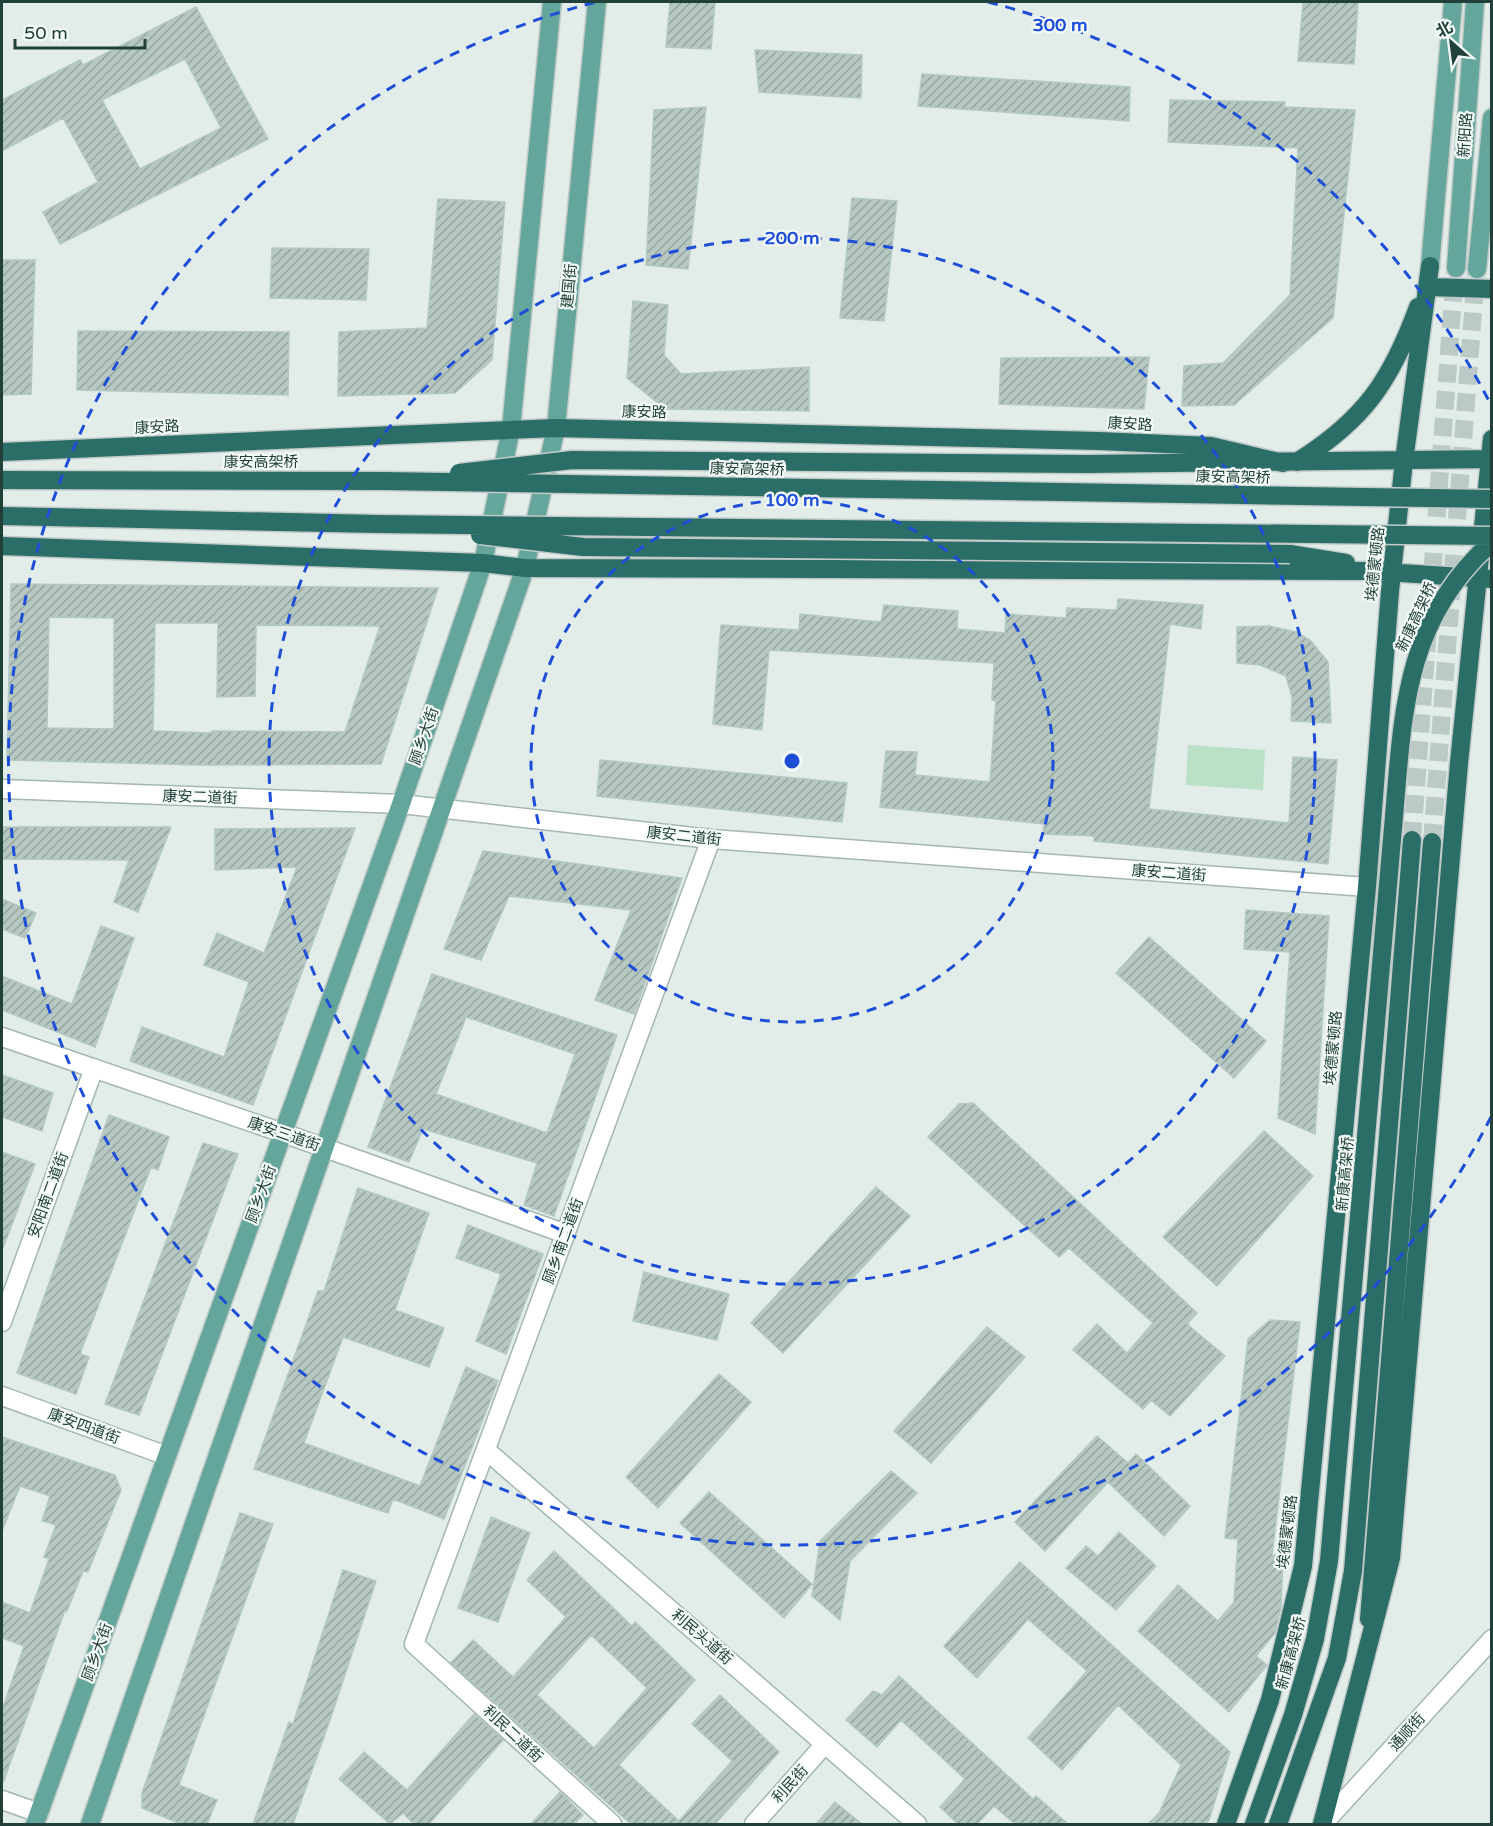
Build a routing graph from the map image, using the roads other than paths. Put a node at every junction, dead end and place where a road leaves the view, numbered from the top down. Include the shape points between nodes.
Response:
1 (552, 2) edge
2 (597, 2) edge
3 (1453, 2) edge
4 (1475, 2) edge
5 (1491, 118) edge
6 (1456, 268) tunnel mouth
7 (1477, 269) tunnel mouth
8 (1430, 276) junction
9 (1491, 289) edge
10 (556, 428) junction
11 (511, 429) junction
12 (1491, 439) edge
13 (2, 452) edge
14 (1491, 459) edge
15 (1404, 461) junction
16 (1290, 463) junction
17 (2, 480) edge
18 (384, 481) junction
19 (1491, 499) edge
20 (2, 516) edge
21 (377, 524) junction
22 (1491, 537) edge
23 (1491, 542) edge
24 (2, 546) edge
25 (483, 562) junction
26 (525, 568) junction
27 (1371, 571) junction
28 (1489, 578) edge
29 (2, 789) edge
30 (401, 804) junction
31 (442, 808) junction
32 (711, 839) junction
33 (1412, 840) tunnel mouth
34 (1432, 842) tunnel mouth
35 (1367, 887) junction
36 (2, 1037) edge
37 (94, 1068) junction
38 (283, 1133) junction
39 (323, 1147) junction
40 (566, 1234) junction
41 (2, 1322) edge
42 (2, 1396) edge
43 (486, 1450) junction
44 (167, 1456) junction
45 (1491, 1639) edge
46 (1368, 1642) junction
47 (414, 1644) joint
48 (825, 1744) junction
49 (2, 1800) edge
50 (37, 1819) edge
51 (90, 1824) edge
52 (612, 1824) edge
53 (754, 1824) edge
54 (916, 1824) edge
55 (1226, 1824) edge
56 (1254, 1824) edge
57 (1278, 1824) edge
58 (1322, 1824) edge

1 - 11 main road
2 - 10 main road, 建国街
3 - 8 main road
4 - 6 main road, 新阳路
5 - 7 main road, 新阳路
8 - 9 highway
8 - 15 highway, 埃德蒙顿路
8 - 16 highway via 1404,345 1378,391 1339,432
10 - 11 highway, 康安路
10 - 16 highway, 康安路 via 1211,446
10 - 26 main road, 建国街
11 - 13 highway, 康安路
11 - 25 main road
12 - 14 highway
14 - 15 highway, 康安路
14 - 46 highway via 1459,763 1390,1557
15 - 16 highway, 康安路
15 - 35 highway, 埃德蒙顿路
16 - 18 highway, 康安路, bridge via 572,460
17 - 18 highway, 康安高架桥, bridge
18 - 19 highway, 康安高架桥, bridge
20 - 21 highway, bridge
21 - 22 highway, bridge
21 - 27 highway, bridge via 584,547 1290,554 1324,558
23 - 56 highway, 新康高架桥, bridge via 1451,584 1437,609 1420,644 1406,699 1329,1561 1315,1639
24 - 25 highway
25 - 26 highway
25 - 30 main road, 顾乡大街
26 - 27 highway
26 - 31 main road
27 - 28 highway
29 - 30 street, 康安二道街
30 - 31 street, 康安二道街
30 - 38 main road, 顾乡大街
31 - 32 street, 康安二道街
31 - 39 main road
32 - 35 street, 康安二道街
32 - 40 street, 顾乡南二道街
33 - 57 highway via 1353,1571 1337,1658
34 - 46 highway via 1370,1578
35 - 55 highway, 埃德蒙顿路 via 1302,1566 1270,1700
36 - 37 street, 康安三道街
37 - 38 street, 康安三道街
37 - 41 street, 安阳南二道街
38 - 39 street, 康安三道街
38 - 44 main road, 顾乡大街
39 - 40 street, 康安三道街
39 - 51 main road
40 - 43 street, 顾乡南二道街
42 - 44 street, 康安四道街
43 - 47 street, 顾乡南二道街
43 - 48 street, 利民头道街
44 - 50 main road, 顾乡大街
45 - 58 street, 通顺街
46 - 58 highway
47 - 52 street, 利民二道街
48 - 53 street, 利民街
48 - 54 street, 利民头道街
49 - 50 street

